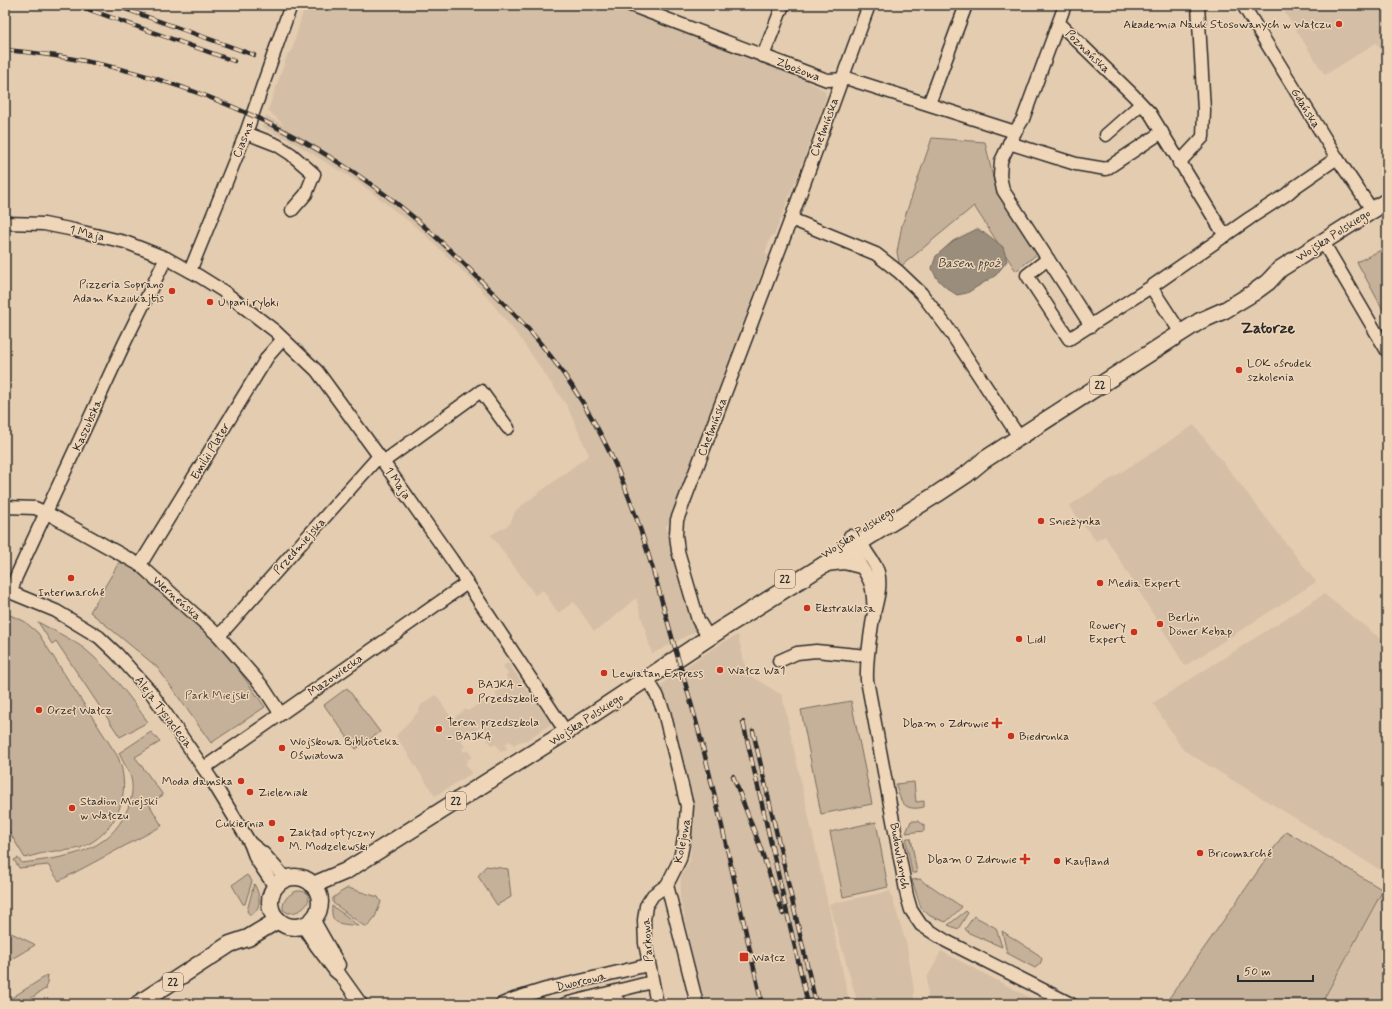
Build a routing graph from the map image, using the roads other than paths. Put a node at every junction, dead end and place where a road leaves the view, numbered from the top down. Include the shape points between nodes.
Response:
1 (291, 5) edge
2 (630, 5) edge
3 (783, 5) edge
4 (869, 5) edge
5 (966, 5) edge
6 (1065, 5) edge
7 (1198, 5) edge
8 (1243, 5) edge
9 (649, 8) edge
10 (1059, 23) junction
11 (763, 56) junction
12 (841, 80) junction
13 (929, 104) junction
14 (1141, 104) junction
15 (246, 132) junction
16 (1015, 132) junction
17 (1162, 132) junction
18 (1106, 135) dead end
19 (1009, 143) junction
20 (1337, 158) junction
21 (1179, 163) junction
22 (1387, 200) edge
23 (292, 210) dead end
24 (1372, 210) junction
25 (791, 219) junction
26 (5, 223) edge
27 (1224, 236) junction
28 (1323, 242) junction
29 (166, 258) junction
30 (1048, 259) junction
31 (190, 271) junction
32 (1151, 287) junction
33 (1091, 326) junction
34 (1181, 333) junction
35 (283, 339) junction
36 (1387, 351) edge
37 (508, 428) dead end
38 (1019, 437) junction
39 (381, 459) junction
40 (5, 506) edge
41 (47, 513) junction
42 (854, 542) junction
43 (140, 565) junction
44 (823, 566) junction
45 (860, 567) junction
46 (467, 583) junction
47 (8, 591) edge
48 (874, 617) junction
49 (723, 628) junction
50 (219, 636) junction
51 (709, 638) junction
52 (867, 656) junction
53 (779, 661) dead end
54 (647, 679) junction
55 (280, 713) junction
56 (566, 732) junction
57 (204, 768) junction
58 (280, 883) junction
59 (667, 885) junction
60 (316, 890) junction
61 (275, 915) junction
62 (308, 922) junction
63 (648, 965) junction
64 (652, 982) junction
65 (610, 994) junction
66 (515, 1001) edge
67 (138, 1004) edge
68 (361, 1004) edge
69 (502, 1004) edge
70 (565, 1004) edge
71 (621, 1004) edge
72 (657, 1004) edge
73 (697, 1004) edge
74 (1071, 1004) edge

1 - 15 street, Ciasna
2 - 9 street, Zbożowa
3 - 11 street
4 - 12 street, Chełmińska
5 - 13 street
6 - 10 street
7 - 21 street via 1204,110 1202,136
8 - 20 street, Gdańska
9 - 11 street, Zbożowa
10 - 14 street, Poznańska
10 - 16 street, Poznańska via 1023,119
11 - 12 street, Zbożowa via 827,80
12 - 13 street, Zbożowa via 849,79
12 - 25 street, Chełmińska
13 - 16 street, Zbożowa
14 - 17 street, Poznańska
14 - 18 street
15 - 23 street via 282,148 314,174 306,194
15 - 31 street, Ciasna
16 - 19 street, Poznańska
17 - 19 street via 1106,168 1076,164
17 - 21 street, Poznańska
19 - 30 street, Poznańska via 1001,161 1000,176 1003,190
20 - 24 street, Gdańska
20 - 27 street
21 - 27 street, Poznańska
22 - 24 main road, Wojska Polskiego / 22
24 - 28 main road, Wojska Polskiego / 22
25 - 38 street via 876,254 921,293 947,327
25 - 51 street, Chełmińska via 677,520 678,551 698,620
26 - 29 street, 1 Maja via 44,224 74,230 125,242
27 - 32 street
28 - 34 main road, Wojska Polskiego / 22 via 1280,270 1253,293
28 - 36 street
29 - 31 street, 1 Maja
29 - 41 street, Kaszubska
30 - 33 street, Poznańska
30 - 33 street via 1027,275 1069,340
31 - 35 street, 1 Maja via 223,291
32 - 33 street
32 - 34 street
34 - 38 main road, Wojska Polskiego / 22
35 - 39 street, 1 Maja via 317,371
35 - 43 street, Emilii Plater via 268,356
37 - 39 street, Przedmiejska via 481,391
38 - 42 main road, Wojska Polskiego / 22 via 980,462 931,485
39 - 46 street, 1 Maja
39 - 50 street, Przedmiejska
40 - 41 street, Werneńska via 35,508
41 - 43 street, Werneńska
41 - 47 street, Kaszubska
42 - 44 main road, Wojska Polskiego / 22
42 - 45 street, Budowlanych via 855,558
42 - 48 street, Budowlanych via 878,572 879,598
42 - 49 main road, Wojska Polskiego / 22 via 789,576
43 - 50 street, Werneńska
44 - 45 street via 844,563
44 - 49 main road, Wojska Polskiego / 22
45 - 48 street, Budowlanych via 871,585
46 - 55 street, Mazowiecka
46 - 56 street, 1 Maja
47 - 57 street, Aleja Tysiąclecia via 56,611 99,637 150,691
48 - 52 street, Budowlanych
49 - 51 main road, Wojska Polskiego / 22
50 - 55 street, Werneńska via 263,687
51 - 54 main road, Wojska Polskiego / 22
52 - 53 street via 816,651 797,653
52 - 74 street, Budowlanych via 867,680 911,910 921,924 946,941
54 - 56 main road, Wojska Polskiego / 22
54 - 59 street, Kolejowa via 664,712 687,806 680,859
55 - 57 street, Mazowiecka
56 - 60 main road, Wojska Polskiego / 22
57 - 58 street, Aleja Tysiąclecia via 250,843 264,854
58 - 60 main road via 295,878 305,880
58 - 61 main road via 270,902
59 - 63 street, Parkowa via 653,895 646,906 644,920
59 - 73 street
60 - 62 main road via 320,904 318,912
61 - 62 main road via 285,925 294,927
61 - 67 main road, 22 via 248,938 230,944
62 - 68 street via 335,971
63 - 64 street, Parkowa
63 - 66 street, Dworcowa via 546,989
64 - 65 street, Dworcowa
64 - 72 street, Parkowa
65 - 70 street, Dworcowa
65 - 71 street
66 - 69 street, Dworcowa

